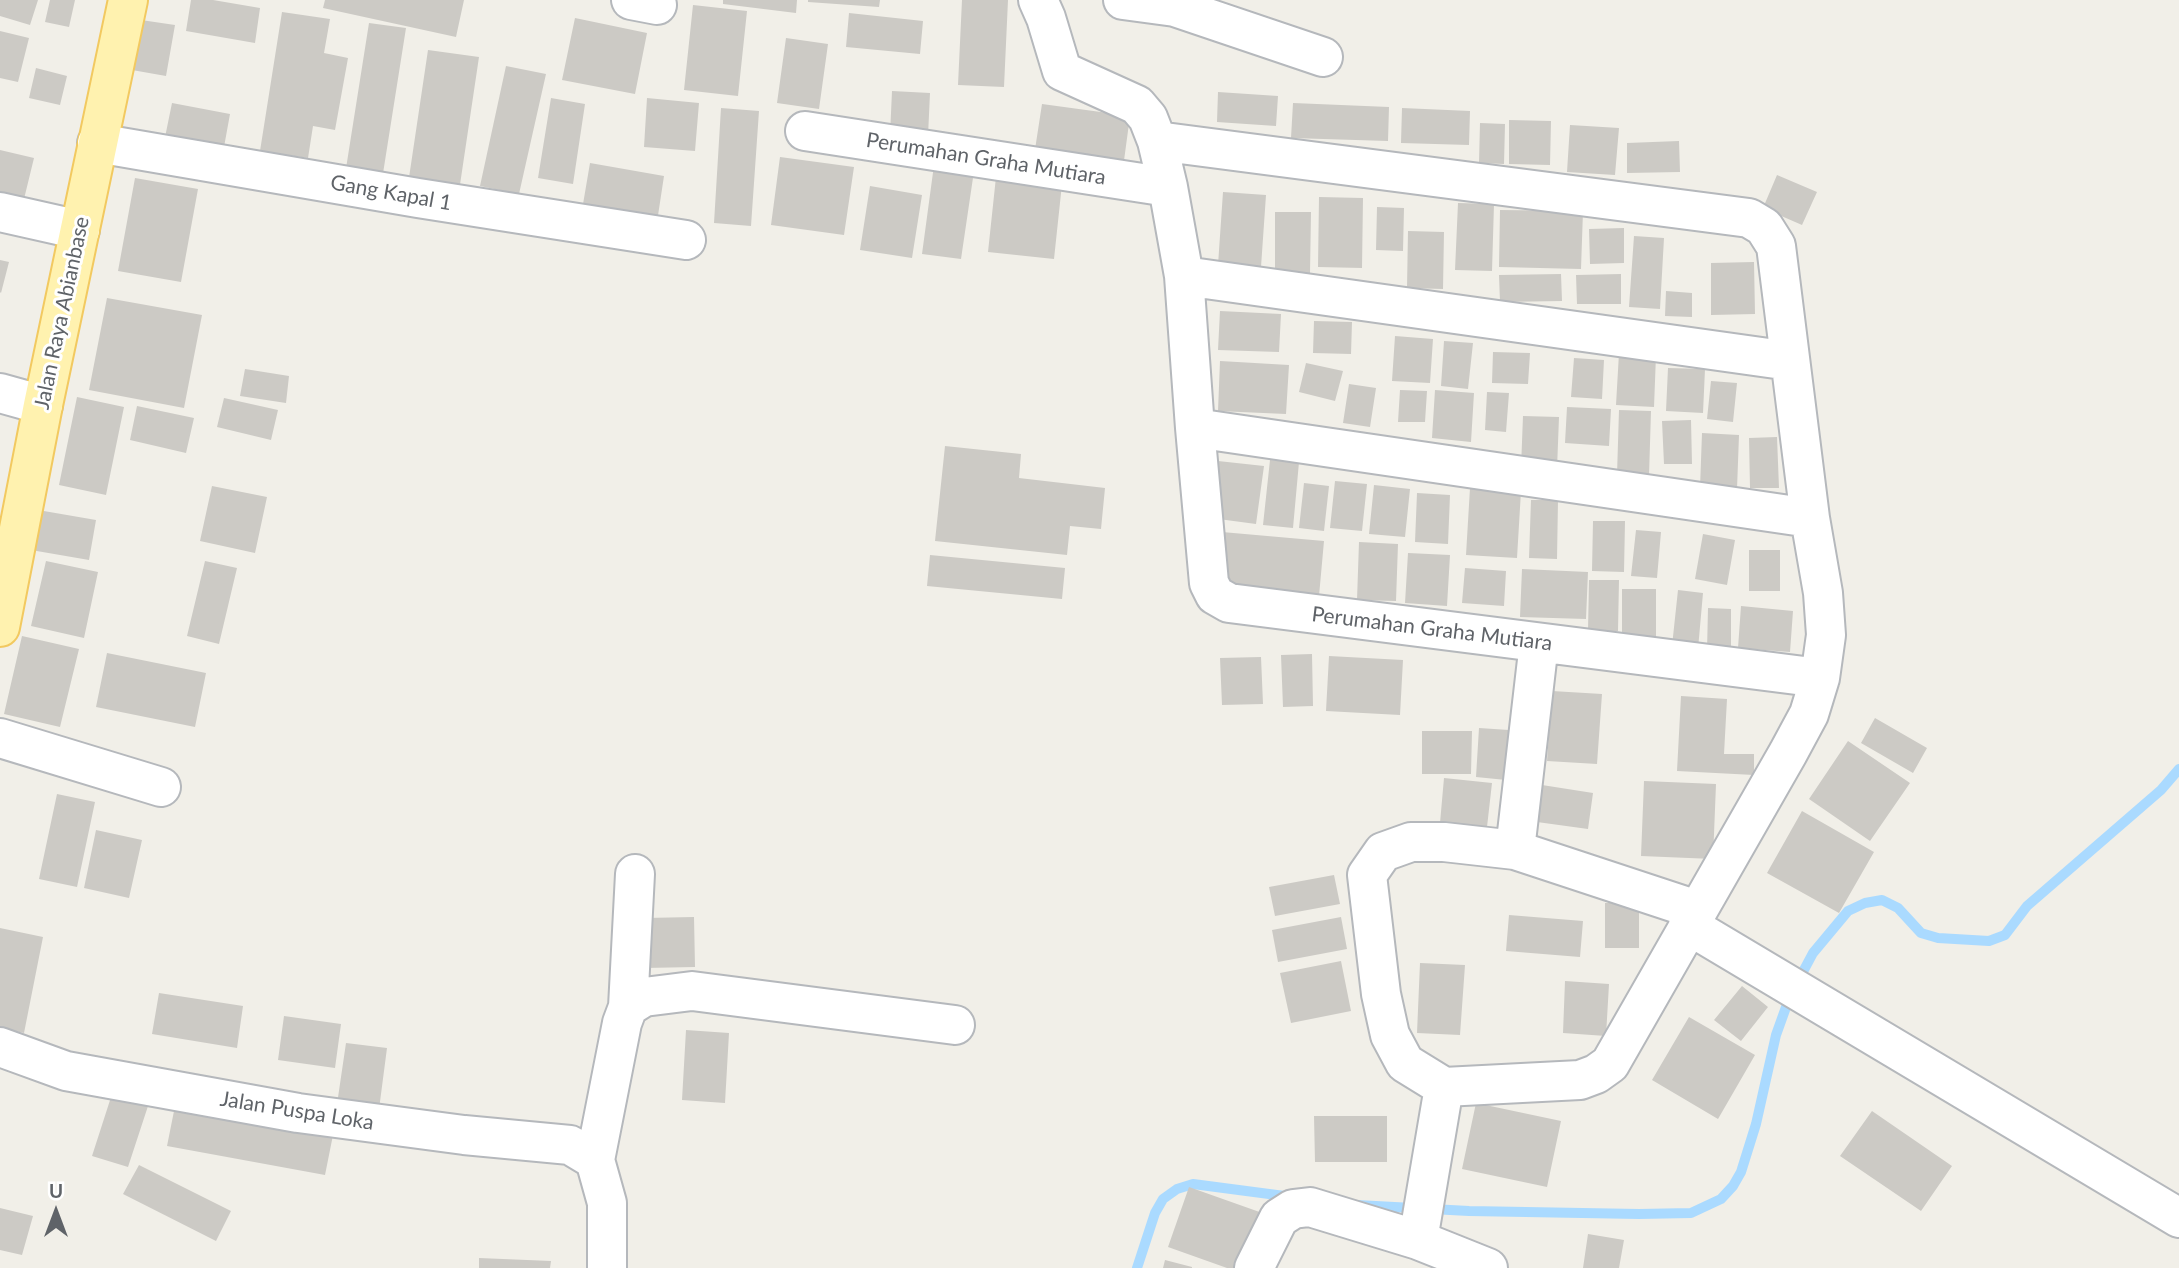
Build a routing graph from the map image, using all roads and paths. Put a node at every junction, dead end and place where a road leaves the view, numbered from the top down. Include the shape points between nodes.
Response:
1 (128, 0) edge
2 (1038, 0) edge
3 (1123, 0) edge
4 (1322, 57) dead end
5 (805, 131) dead end
6 (1157, 141) junction
7 (97, 142) junction
8 (1168, 187) junction
9 (0, 212) edge
10 (80, 230) junction
11 (687, 240) dead end
12 (1184, 276) junction
13 (1790, 362) junction
14 (0, 393) edge
15 (43, 405) junction
16 (1195, 428) junction
17 (1810, 518) junction
18 (0, 626) edge
19 (1539, 643) junction
20 (1820, 678) junction
21 (0, 738) edge
22 (161, 787) dead end
23 (1515, 850) junction
24 (635, 874) dead end
25 (1692, 918) junction
26 (628, 1007) junction
27 (955, 1025) dead end
28 (0, 1047) edge
29 (1444, 1087) junction
30 (595, 1160) junction
31 (2179, 1217) edge
32 (1418, 1240) junction
33 (607, 1268) edge
34 (1254, 1268) edge
35 (1488, 1268) edge

1 - 7 main road, Jalan Raya Abianbase
2 - 6 street, Perumahan Graha Mutiara via 1062,71 1137,105
3 - 4 street via 1175,7
5 - 8 street, Perumahan Graha Mutiara
6 - 8 street, Perumahan Graha Mutiara
6 - 13 street via 1749,218 1764,227 1776,246
7 - 10 main road, Jalan Raya Abianbase
7 - 11 street, Gang Kapal 1
8 - 12 street, Perumahan Graha Mutiara
9 - 10 street
10 - 15 main road, Jalan Raya Abianbase
12 - 13 street
12 - 16 street, Perumahan Graha Mutiara
13 - 17 street
14 - 15 street
15 - 18 main road, Jalan Raya Abianbase
16 - 17 street
16 - 19 street, Perumahan Graha Mutiara via 1209,583 1215,595 1229,603
17 - 20 street via 1826,635
19 - 20 street, Perumahan Graha Mutiara
19 - 23 street
20 - 25 street via 1809,714
21 - 22 street
23 - 25 street
23 - 29 street via 1411,842 1382,852 1367,875 1390,1035 1405,1063
24 - 26 street
25 - 29 street via 1610,1064 1596,1074 1580,1080
25 - 31 street via 1815,1002
26 - 27 street via 644,997 692,991
26 - 30 street
28 - 30 street, Jalan Puspa Loka via 80,1074 298,1113 570,1145
29 - 32 street
30 - 33 street via 607,1203
32 - 34 street via 1310,1207 1293,1209 1279,1218
32 - 35 street

